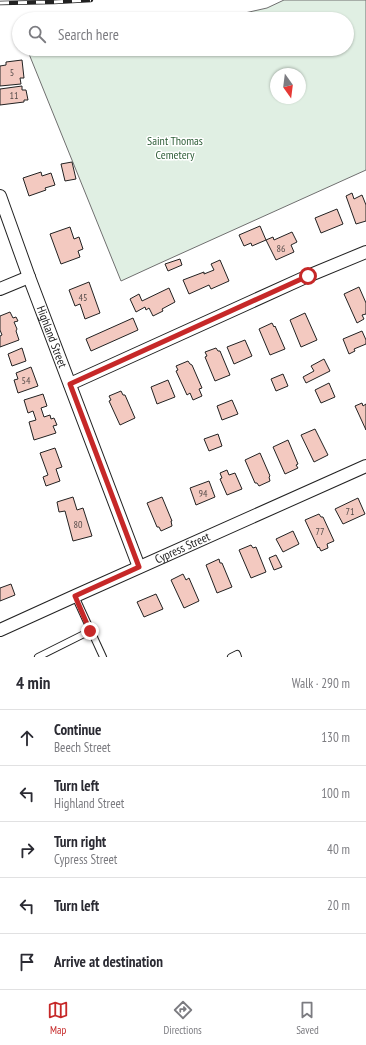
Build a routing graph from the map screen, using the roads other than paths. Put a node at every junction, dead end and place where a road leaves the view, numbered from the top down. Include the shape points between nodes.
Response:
1 (0, 196) edge
2 (366, 252) edge
3 (29, 277) junction
4 (0, 289) edge
5 (70, 384) junction
6 (366, 466) edge
7 (139, 567) junction
8 (75, 596) junction
9 (0, 630) edge
10 (90, 631) junction
11 (38, 657) edge
12 (103, 657) edge
13 (231, 657) edge
14 (238, 657) edge

1 - 3 street, Highland Street
2 - 5 street
3 - 4 street
3 - 5 street, Highland Street
5 - 7 street, Highland Street
6 - 7 street, Cypress Street
7 - 8 street, Cypress Street
8 - 9 street, Cypress Street
8 - 10 lane
10 - 11 lane
10 - 12 lane
13 - 14 lane via 237,654

